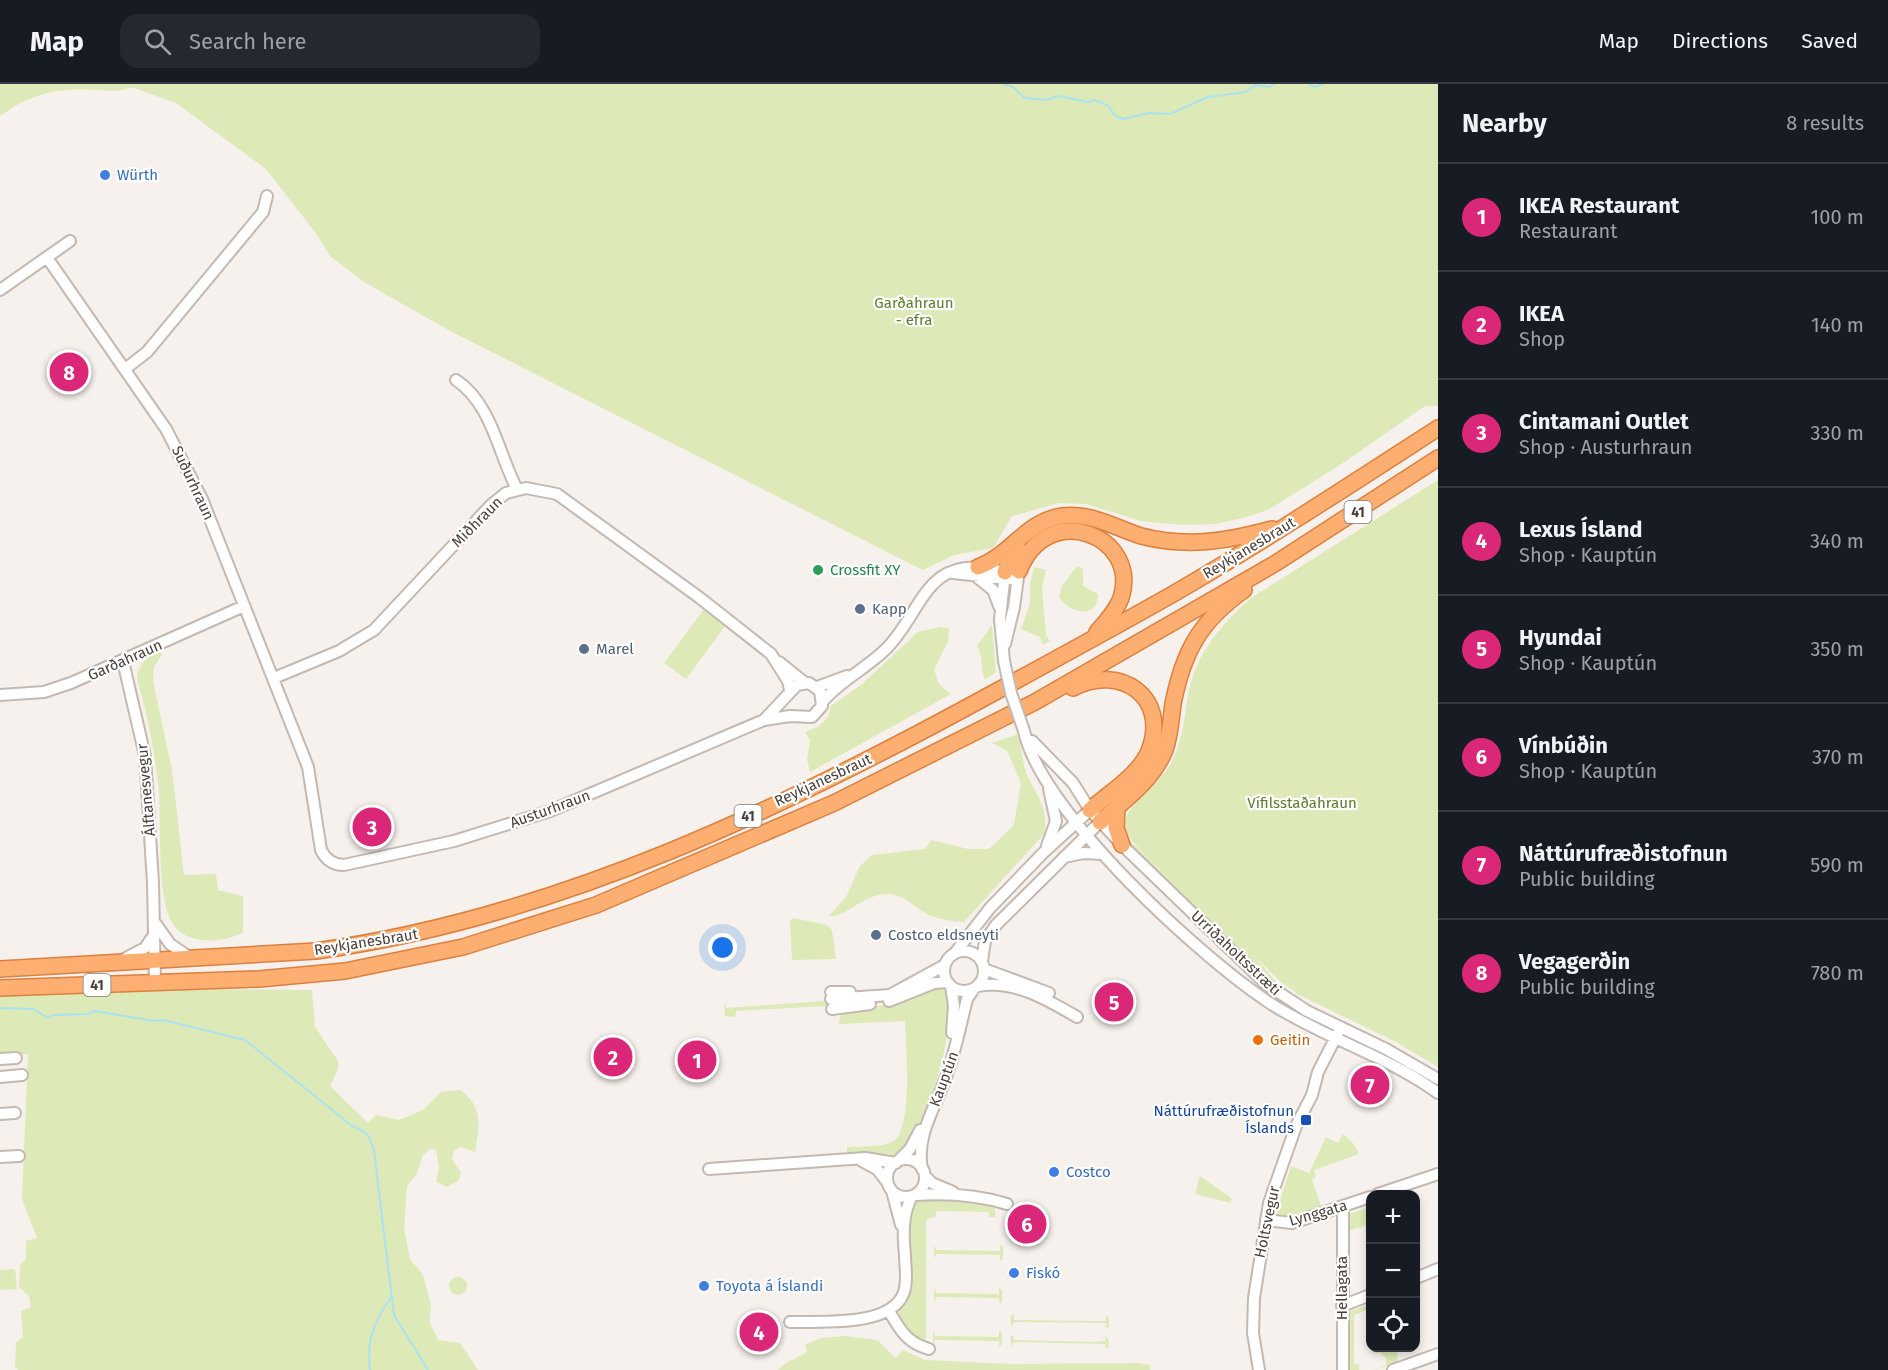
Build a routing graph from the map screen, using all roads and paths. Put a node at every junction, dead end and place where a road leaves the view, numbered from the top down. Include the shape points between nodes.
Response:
1 (267, 196) dead end
2 (70, 241) dead end
3 (48, 259) junction
4 (0, 290) edge
5 (125, 369) junction
6 (456, 380) dead end
7 (1438, 428) edge
8 (1438, 458) edge
9 (517, 489) junction
10 (1289, 524) junction
11 (1023, 535) junction
12 (1276, 563) junction
13 (976, 572) junction
14 (1012, 577) junction
15 (244, 606) junction
16 (1000, 612) junction
17 (1090, 639) junction
18 (1004, 657) junction
19 (123, 661) junction
20 (776, 661) junction
21 (855, 672) junction
22 (274, 678) junction
23 (805, 683) junction
24 (817, 687) junction
25 (789, 692) junction
26 (0, 695) edge
27 (823, 701) junction
28 (797, 717) junction
29 (764, 720) junction
30 (1024, 731) junction
31 (962, 740) junction
32 (1042, 772) junction
33 (1117, 807) junction
34 (1095, 816) junction
35 (1076, 822) junction
36 (1086, 834) junction
37 (1122, 845) junction
38 (1044, 852) junction
39 (1102, 854) junction
40 (1060, 859) junction
41 (155, 927) junction
42 (955, 953) junction
43 (189, 957) junction
44 (156, 959) junction
45 (122, 960) junction
46 (945, 965) junction
47 (983, 965) junction
48 (0, 969) edge
49 (155, 983) junction
50 (949, 984) junction
51 (0, 988) edge
52 (975, 988) junction
53 (1341, 1034) junction
54 (16, 1058) dead end
55 (0, 1059) edge
56 (22, 1075) dead end
57 (0, 1077) edge
58 (1438, 1079) edge
59 (1438, 1093) edge
60 (15, 1113) dead end
61 (0, 1114) edge
62 (19, 1156) dead end
63 (0, 1157) edge
64 (859, 1160) junction
65 (897, 1162) junction
66 (709, 1169) dead end
67 (924, 1173) junction
68 (1438, 1174) edge
69 (889, 1186) junction
70 (1390, 1190) edge
71 (914, 1195) junction
72 (959, 1195) junction
73 (1366, 1199) edge
74 (1007, 1204) dead end
75 (1343, 1206) junction
76 (1266, 1220) junction
77 (903, 1233) junction
78 (1438, 1269) edge
79 (1420, 1276) edge
80 (1366, 1297) edge
81 (1342, 1306) junction
82 (889, 1311) junction
83 (790, 1322) dead end
84 (929, 1349) dead end
85 (1438, 1354) edge
86 (1258, 1370) edge
87 (1343, 1370) edge
88 (1393, 1370) edge

1 - 5 street via 263,212 250,228 147,352
2 - 3 street
3 - 4 street
3 - 5 street, Suðurhraun
5 - 15 street, Suðurhraun via 187,466
6 - 9 street via 471,391 482,407
7 - 10 highway, Reykjanesbraut / 41
8 - 12 highway, Reykjanesbraut / 41
9 - 20 street, Miðhraun via 546,490 575,506 700,598
9 - 22 street, Miðhraun via 491,505 374,630 339,651
10 - 11 highway via 1226,542 1195,544 1150,538 1073,515 1047,520
10 - 17 highway, Reykjanesbraut / 41
11 - 13 highway via 1000,557
11 - 14 highway
12 - 31 highway, Reykjanesbraut / 41
12 - 33 highway via 1215,613 1190,646 1179,675 1165,749 1144,783
13 - 14 street, Austurhraun
13 - 16 street via 993,590
13 - 21 street, Austurhraun via 950,573 928,587 888,647
14 - 16 street
14 - 17 highway via 1035,544 1059,532 1086,532 1108,546 1120,566 1122,590 1115,609
14 - 18 street
15 - 19 street, Garðahraun
15 - 22 street
16 - 18 street
17 - 43 highway, Reykjanesbraut / 41 via 859,764 698,838 560,893 478,919 368,944 316,951
18 - 30 street, bridge
19 - 26 street, Garðahraun via 44,692
19 - 41 street, Álftanesvegur via 145,756
20 - 23 street, Miðhraun
20 - 25 street, Miðhraun via 788,681
21 - 24 street, Austurhraun
21 - 27 street, Austurhraun
22 - 29 street, Austurhraun via 308,767 321,850 336,865 454,841 528,819
23 - 24 street
23 - 25 street, Austurhraun
24 - 27 street
25 - 28 street via 788,706
25 - 29 street, Austurhraun
27 - 28 street, Austurhraun via 816,715 807,719
28 - 29 street, Austurhraun
30 - 32 street
30 - 34 street via 1073,783
31 - 34 highway via 988,732 1090,681 1109,678 1131,685 1149,706 1153,731 1150,749
31 - 49 highway, Reykjanesbraut / 41 via 703,862 530,928 419,958 345,971
32 - 35 street
32 - 38 street via 1056,821
33 - 34 highway
33 - 37 highway via 1116,828
34 - 35 street
34 - 36 street, Kauptún
34 - 37 street, Urriðaholtsstræti
35 - 36 street
35 - 38 street
36 - 39 street, Urriðaholtsstræti
36 - 40 street, Kauptún
37 - 53 street, Urriðaholtsstræti via 1266,984
38 - 42 street via 990,908
39 - 40 street via 1076,854
39 - 53 street, Urriðaholtsstræti via 1171,921 1266,1000
40 - 47 street, Kauptún via 990,933
41 - 43 street
41 - 44 street, Álftanesvegur
41 - 45 street via 145,948
42 - 46 street
42 - 47 street via 967,951
43 - 44 highway, Reykjanesbraut / 41
44 - 45 highway, Reykjanesbraut / 41
44 - 49 street, Álftanesvegur
45 - 48 highway, Reykjanesbraut / 41
46 - 50 street, Kauptún
46 - 50 street via 899,990 877,997 832,1000 890,1001 934,983
47 - 52 street, Kauptún via 982,981
47 - 52 street via 1033,985 1079,1014 1020,990 996,984
49 - 51 highway, Reykjanesbraut / 41
50 - 52 street via 961,991
50 - 65 street, Kauptún via 954,1020 942,1072 919,1132
52 - 67 street, Kauptún via 966,999 948,1074 923,1134 920,1153
53 - 58 street, Urriðaholtsstræti
53 - 59 street, Urriðaholtsstræti
53 - 76 street, Holtsvegur via 1318,1072 1318,1082 1296,1126 1276,1178
54 - 55 street
56 - 57 street
60 - 61 street
62 - 63 street
64 - 65 street
64 - 66 street
64 - 69 street via 877,1169
65 - 67 street via 915,1162
65 - 69 street, Kauptún via 888,1173
67 - 71 street, Kauptún via 923,1187
67 - 72 street via 932,1183
68 - 70 street
69 - 71 street via 897,1195
69 - 77 street, Kauptún
71 - 72 street
71 - 77 street, Kauptún via 906,1209
72 - 74 street
73 - 75 street, Lynggata
75 - 76 street, Lynggata via 1292,1223
75 - 81 street, Hellagata
76 - 86 street, Holtsvegur via 1253,1314
77 - 82 street, Kauptún via 904,1291
78 - 79 street
80 - 81 street
81 - 87 street, Hellagata
82 - 83 street via 854,1319
82 - 84 street via 904,1336
85 - 88 street

